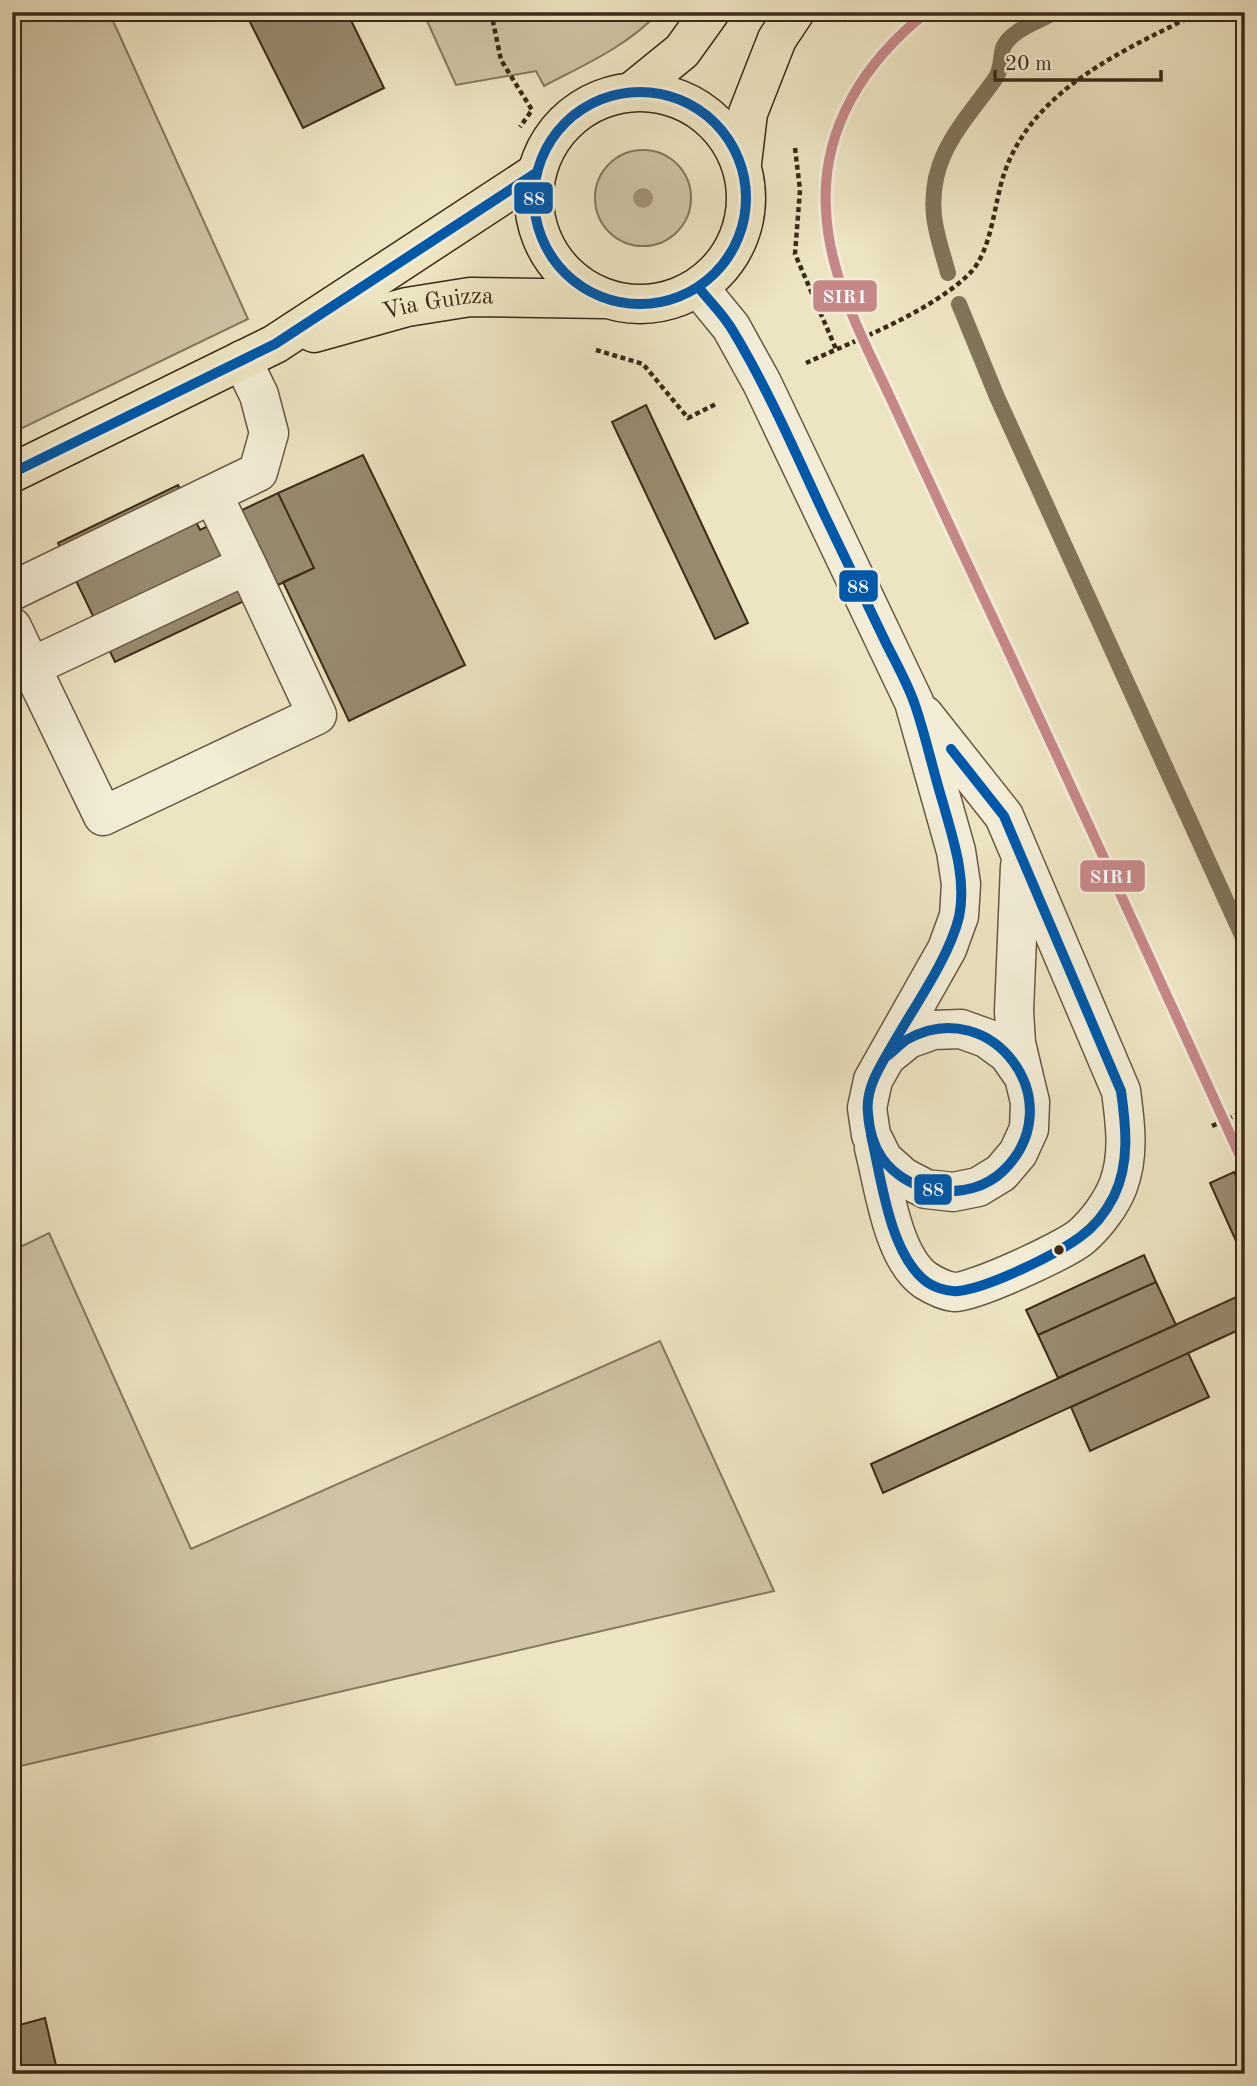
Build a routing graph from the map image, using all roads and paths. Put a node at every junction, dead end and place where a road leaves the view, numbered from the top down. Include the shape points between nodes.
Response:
1 (491, 12) edge
2 (710, 12) edge
3 (795, 12) edge
4 (852, 12) edge
5 (1200, 12) edge
6 (837, 28) dead end
7 (634, 90) junction
8 (532, 110) dead end
9 (795, 145) dead end
10 (742, 163) junction
11 (536, 173) junction
12 (699, 288) junction
13 (606, 299) junction
14 (907, 316) dead end
15 (591, 349) dead end
16 (836, 349) dead end
17 (258, 352) junction
18 (688, 418) dead end
19 (12, 473) edge
20 (213, 495) junction
21 (247, 565) junction
22 (12, 591) edge
23 (12, 627) edge
24 (31, 667) junction
25 (914, 702) junction
26 (1014, 839) junction
27 (887, 1056) junction
28 (1024, 1077) junction
29 (1245, 1111) edge
30 (1212, 1126) dead end
31 (871, 1135) junction

1 - 8 path via 501,60
2 - 7 main road, Via Guizza via 682,51
3 - 10 main road, Via Guizza via 777,39 748,113
4 - 6 path
5 - 14 path via 1121,52 1046,105 1004,172 979,262 969,275
7 - 10 main road, Via Guizza via 668,95 699,109 726,133
7 - 11 main road, Via Guizza via 600,98 571,116 549,141
9 - 16 path via 800,190 795,254
10 - 12 main road, Via Guizza via 748,198 742,233 725,264
11 - 13 main road, Via Guizza via 533,205 539,235 555,263 578,286
11 - 17 main road, Via Guizza
12 - 13 main road, Via Guizza via 669,301 638,305
12 - 25 street via 731,327 762,383
13 - 17 main road, Via Guizza via 470,297 407,307
15 - 18 path via 643,364
17 - 19 main road, Via Guizza
17 - 20 street via 259,395 269,432 258,471
20 - 21 street
20 - 22 street
21 - 24 street
21 - 24 street via 317,715 204,769 103,816
23 - 24 street
25 - 26 street via 1004,816
25 - 27 street via 956,851 959,916 947,949
26 - 28 street via 1021,881 1014,1011
26 - 31 street via 1121,1091 1125,1156 1118,1186 1106,1209 1081,1237 956,1292 923,1279 908,1261 898,1241
27 - 28 street via 908,1039 933,1030 961,1029 986,1038 1008,1054
27 - 31 street via 873,1080 867,1108
28 - 31 street via 1030,1102 1029,1129 1018,1153 1001,1173 978,1187 953,1192 926,1189 883,1159
29 - 30 path

